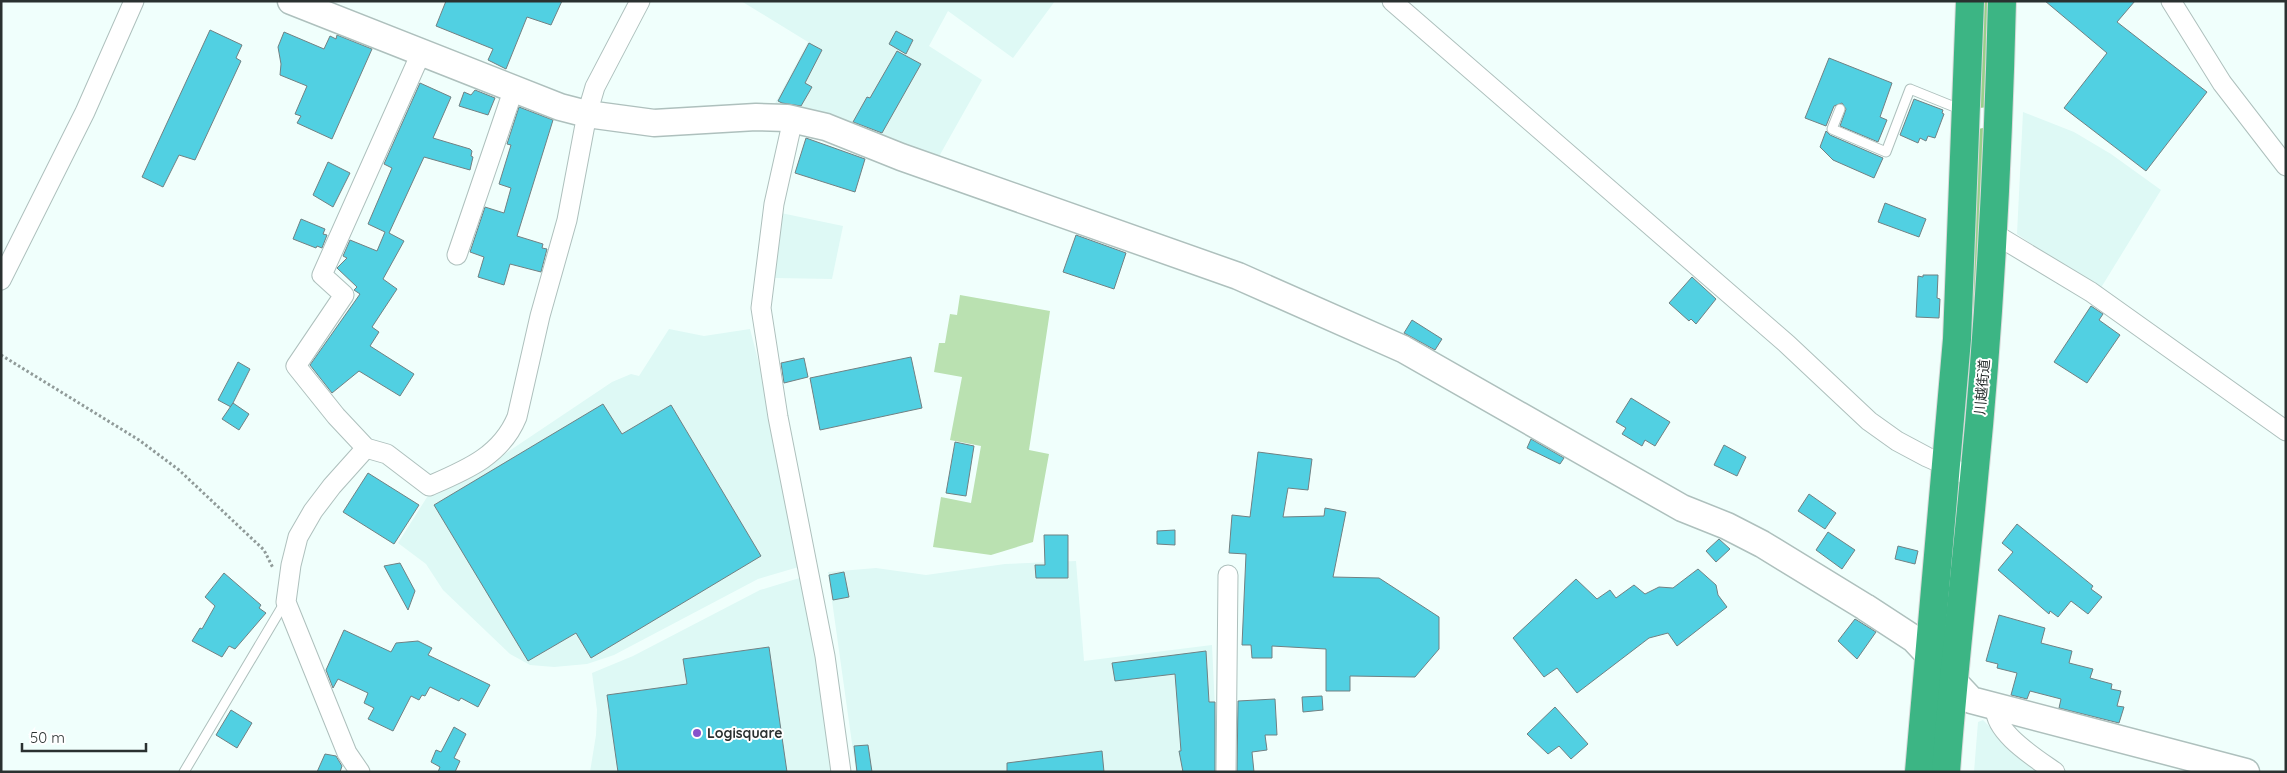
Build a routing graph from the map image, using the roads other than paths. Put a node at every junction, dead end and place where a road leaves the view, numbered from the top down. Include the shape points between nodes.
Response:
1 (134, 1) edge
2 (291, 1) edge
3 (640, 1) edge
4 (1392, 1) edge
5 (1970, 1) edge
6 (2002, 1) edge
7 (2172, 1) edge
8 (420, 53) junction
9 (514, 88) junction
10 (1840, 108) dead end
11 (587, 114) junction
12 (1967, 115) junction
13 (793, 119) junction
14 (1999, 120) junction
15 (2286, 166) edge
16 (1993, 233) junction
17 (457, 255) dead end
18 (1, 280) edge
19 (2286, 431) edge
20 (366, 448) junction
21 (1947, 466) junction
22 (1974, 478) junction
23 (1228, 575) dead end
24 (286, 602) junction
25 (1929, 655) junction
26 (1952, 682) junction
27 (1996, 706) junction
28 (184, 772) edge
29 (360, 772) edge
30 (841, 772) edge
31 (1226, 772) edge
32 (1919, 772) edge
33 (1946, 772) edge
34 (2055, 772) edge
35 (2246, 772) edge

1 - 18 street via 86,112
2 - 8 street
3 - 11 street via 595,87
4 - 21 street via 1787,344 1868,421
5 - 12 highway, 川越街道
6 - 14 highway, 川越街道
7 - 15 street via 2222,83
8 - 9 street
8 - 20 street via 322,275 344,295 296,366
9 - 11 street
9 - 17 street
10 - 12 lane via 1832,129 1886,152 1910,89
11 - 13 street via 654,123 756,117
11 - 20 street via 567,220 540,316 517,417 510,432 500,446 482,460 430,486 387,454
12 - 14 highway
12 - 21 highway, 川越街道 via 1957,339
13 - 25 street via 826,127 900,157 1238,276 1403,349 1682,508 1762,544 1906,634
13 - 30 street via 774,204 761,308 778,417 825,656
14 - 16 highway, 川越街道
16 - 19 street via 2091,292
16 - 22 highway, 川越街道
20 - 24 street via 332,486 298,537
21 - 22 street
21 - 25 highway, 川越街道
22 - 26 highway, 川越街道
23 - 31 street
24 - 28 lane
24 - 29 street via 347,753
25 - 26 street
25 - 32 highway, 川越街道
26 - 27 street via 1971,700
26 - 33 highway, 川越街道
27 - 34 street via 1997,719 2012,739
27 - 35 street

